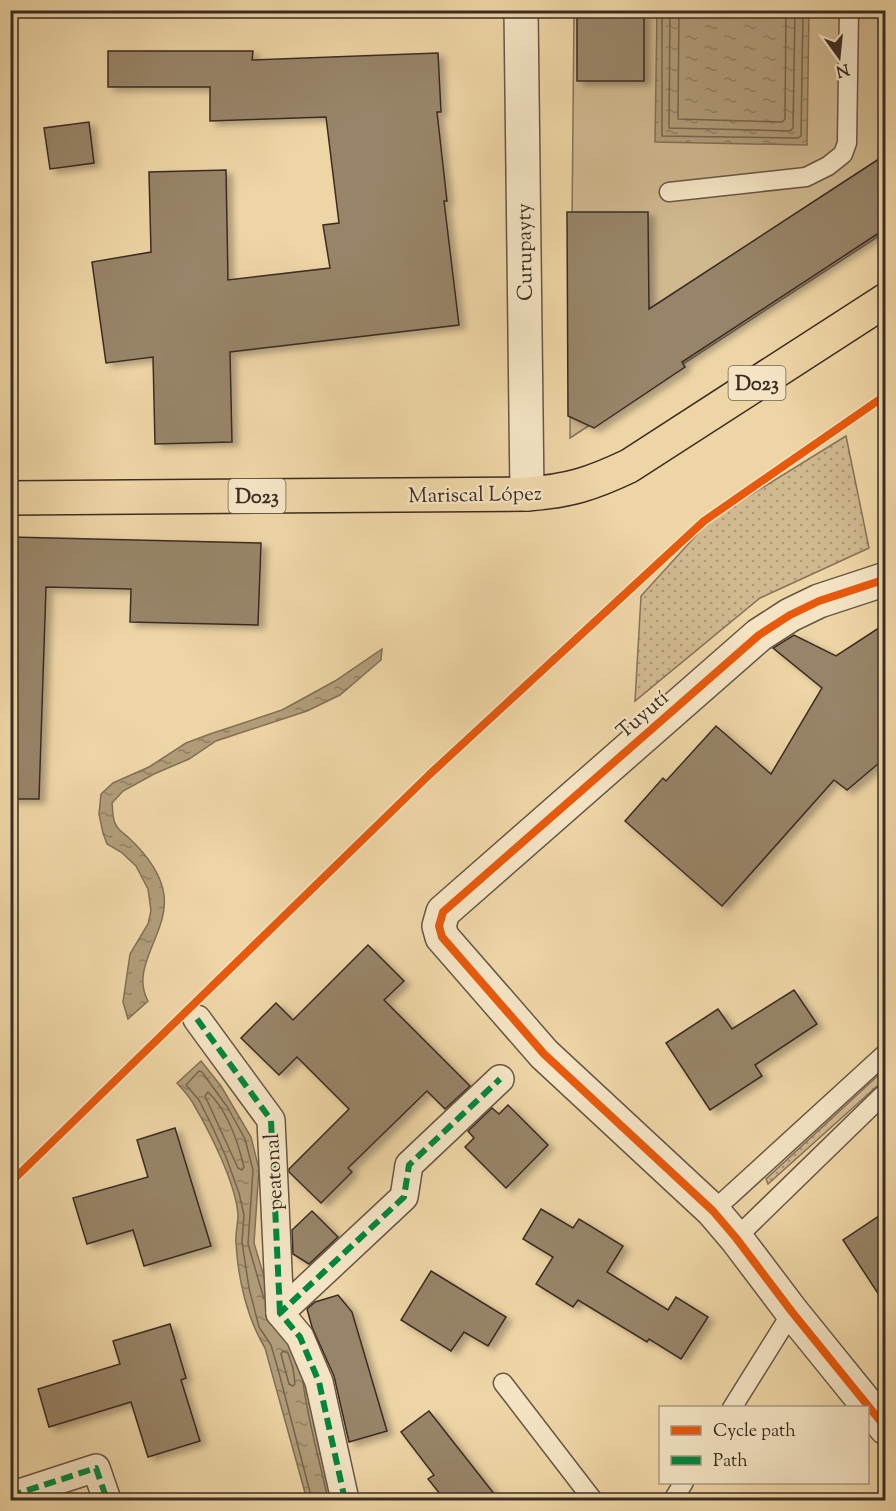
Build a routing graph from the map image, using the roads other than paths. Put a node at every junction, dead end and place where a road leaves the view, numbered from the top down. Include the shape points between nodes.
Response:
1 (521, 10) edge
2 (849, 10) edge
3 (669, 192) dead end
4 (885, 300) edge
5 (527, 494) junction
6 (10, 498) edge
7 (885, 579) edge
8 (197, 1019) dead end
9 (885, 1053) edge
10 (500, 1079) dead end
11 (885, 1092) edge
12 (713, 1211) junction
13 (736, 1238) junction
14 (792, 1312) junction
15 (280, 1313) junction
16 (503, 1383) dead end
17 (733, 1406) edge
18 (867, 1406) edge
19 (869, 1408) edge
20 (885, 1428) edge
21 (683, 1484) edge
22 (10, 1496) edge
23 (107, 1500) edge
24 (345, 1500) edge
25 (593, 1500) edge
26 (673, 1500) edge

1 - 5 street, Curupayty
2 - 3 lane via 847,142 843,154 806,177
4 - 5 main road, Mariscal López / D023 via 629,466 563,491
5 - 6 main road, Mariscal López / D023
7 - 12 street, Tuyutí via 819,601 759,635 443,912 439,926 442,937 544,1054
8 - 15 street, peatonal via 271,1120
9 - 12 lane
10 - 15 street via 409,1165 404,1197
11 - 13 lane
12 - 13 street
13 - 14 street
14 - 17 lane
14 - 18 street
15 - 24 street via 300,1337 319,1382
16 - 25 lane
19 - 20 street
21 - 26 lane
22 - 23 street via 96,1468

